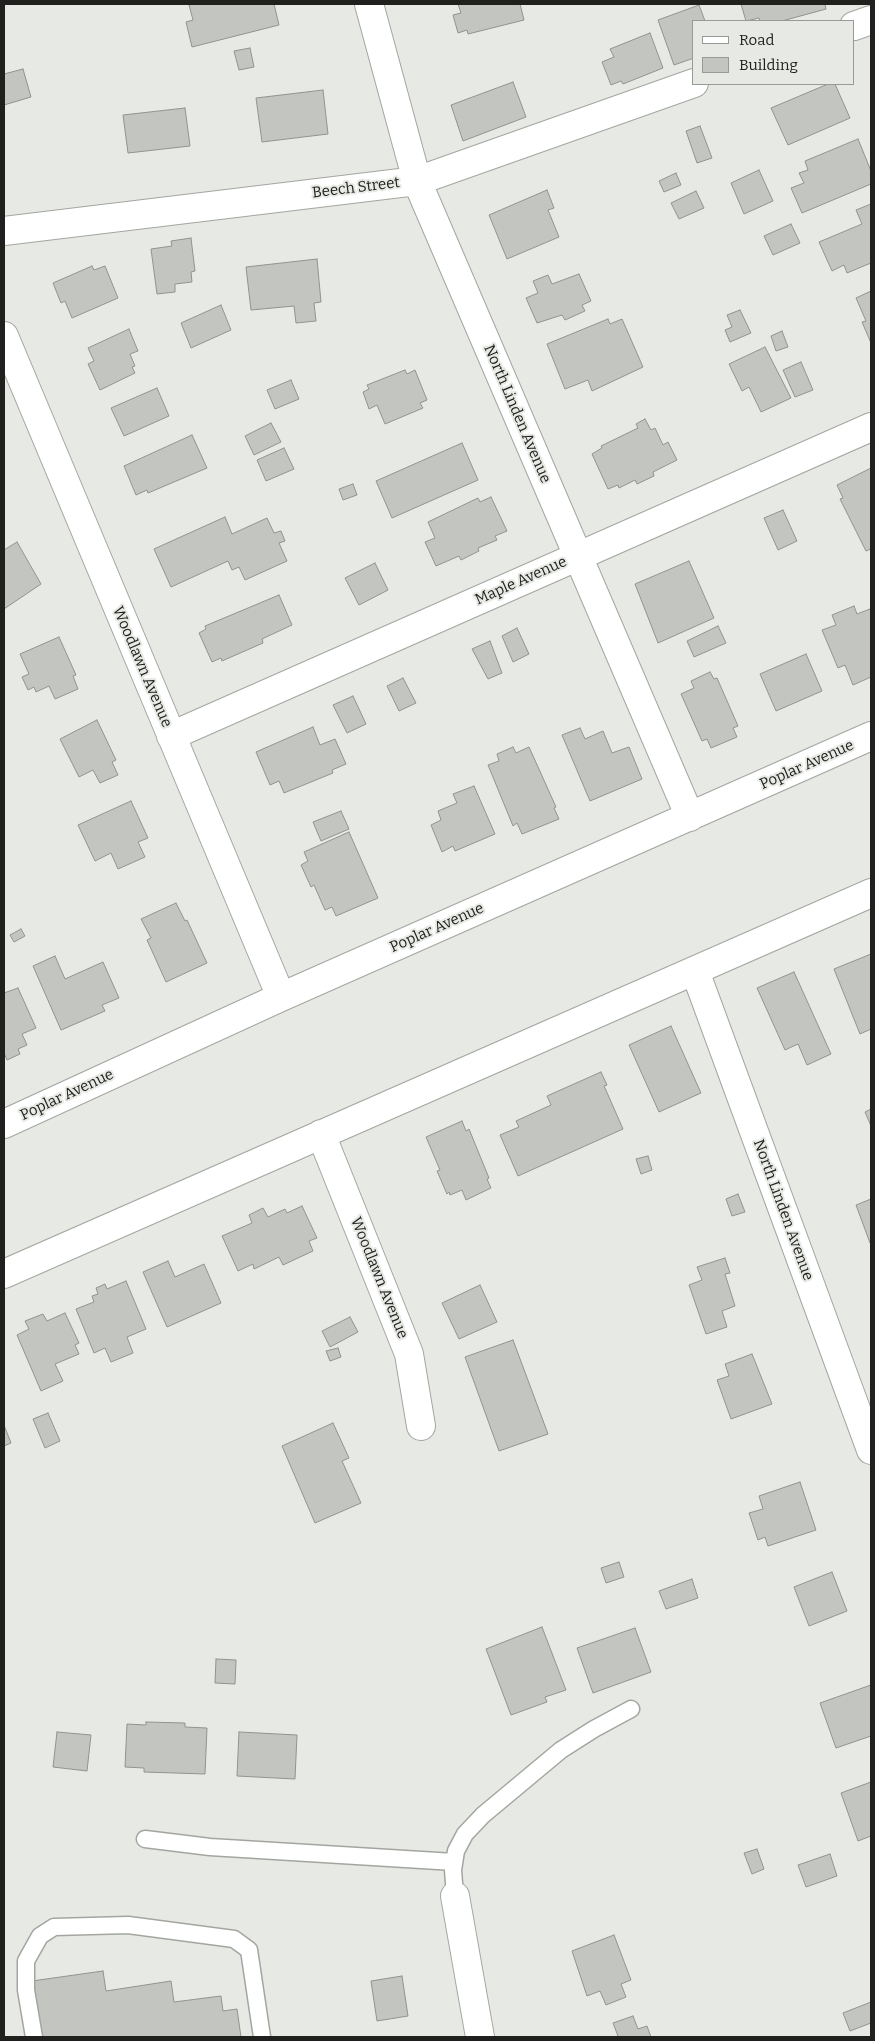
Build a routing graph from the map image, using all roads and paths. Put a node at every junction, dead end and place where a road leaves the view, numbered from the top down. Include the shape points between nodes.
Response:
1 (370, 4) edge
2 (871, 20) edge
3 (855, 26) edge
4 (692, 83) edge
5 (417, 181) junction
6 (4, 231) edge
7 (4, 336) edge
8 (871, 427) edge
9 (578, 556) junction
10 (171, 736) junction
11 (871, 736) edge
12 (690, 817) junction
13 (871, 893) edge
14 (695, 971) junction
15 (281, 997) junction
16 (4, 1124) edge
17 (322, 1134) junction
18 (4, 1274) edge
19 (421, 1426) dead end
20 (871, 1450) edge
21 (631, 1709) dead end
22 (145, 1839) dead end
23 (454, 1862) junction
24 (455, 1896) joint
25 (34, 2037) edge
26 (262, 2037) edge
27 (480, 2037) edge

1 - 5 street, North Linden Avenue
2 - 3 street
4 - 5 street, Beech Street
5 - 6 street, Beech Street
5 - 9 street, North Linden Avenue
7 - 10 street, Woodlawn Avenue
8 - 9 street, Maple Avenue
9 - 10 street, Maple Avenue
9 - 12 street, North Linden Avenue
10 - 15 street, Woodlawn Avenue
11 - 12 street, Poplar Avenue
12 - 15 street, Poplar Avenue
13 - 14 street
14 - 17 street
14 - 20 street, North Linden Avenue
15 - 16 street, Poplar Avenue
17 - 18 street
17 - 19 street, Woodlawn Avenue via 410,1354
21 - 23 lane via 594,1729 516,1786 465,1834
22 - 23 lane via 210,1847
23 - 24 lane
24 - 27 street
25 - 26 lane via 26,1990 26,1961 40,1936 54,1927 128,1925 234,1939 249,1950

